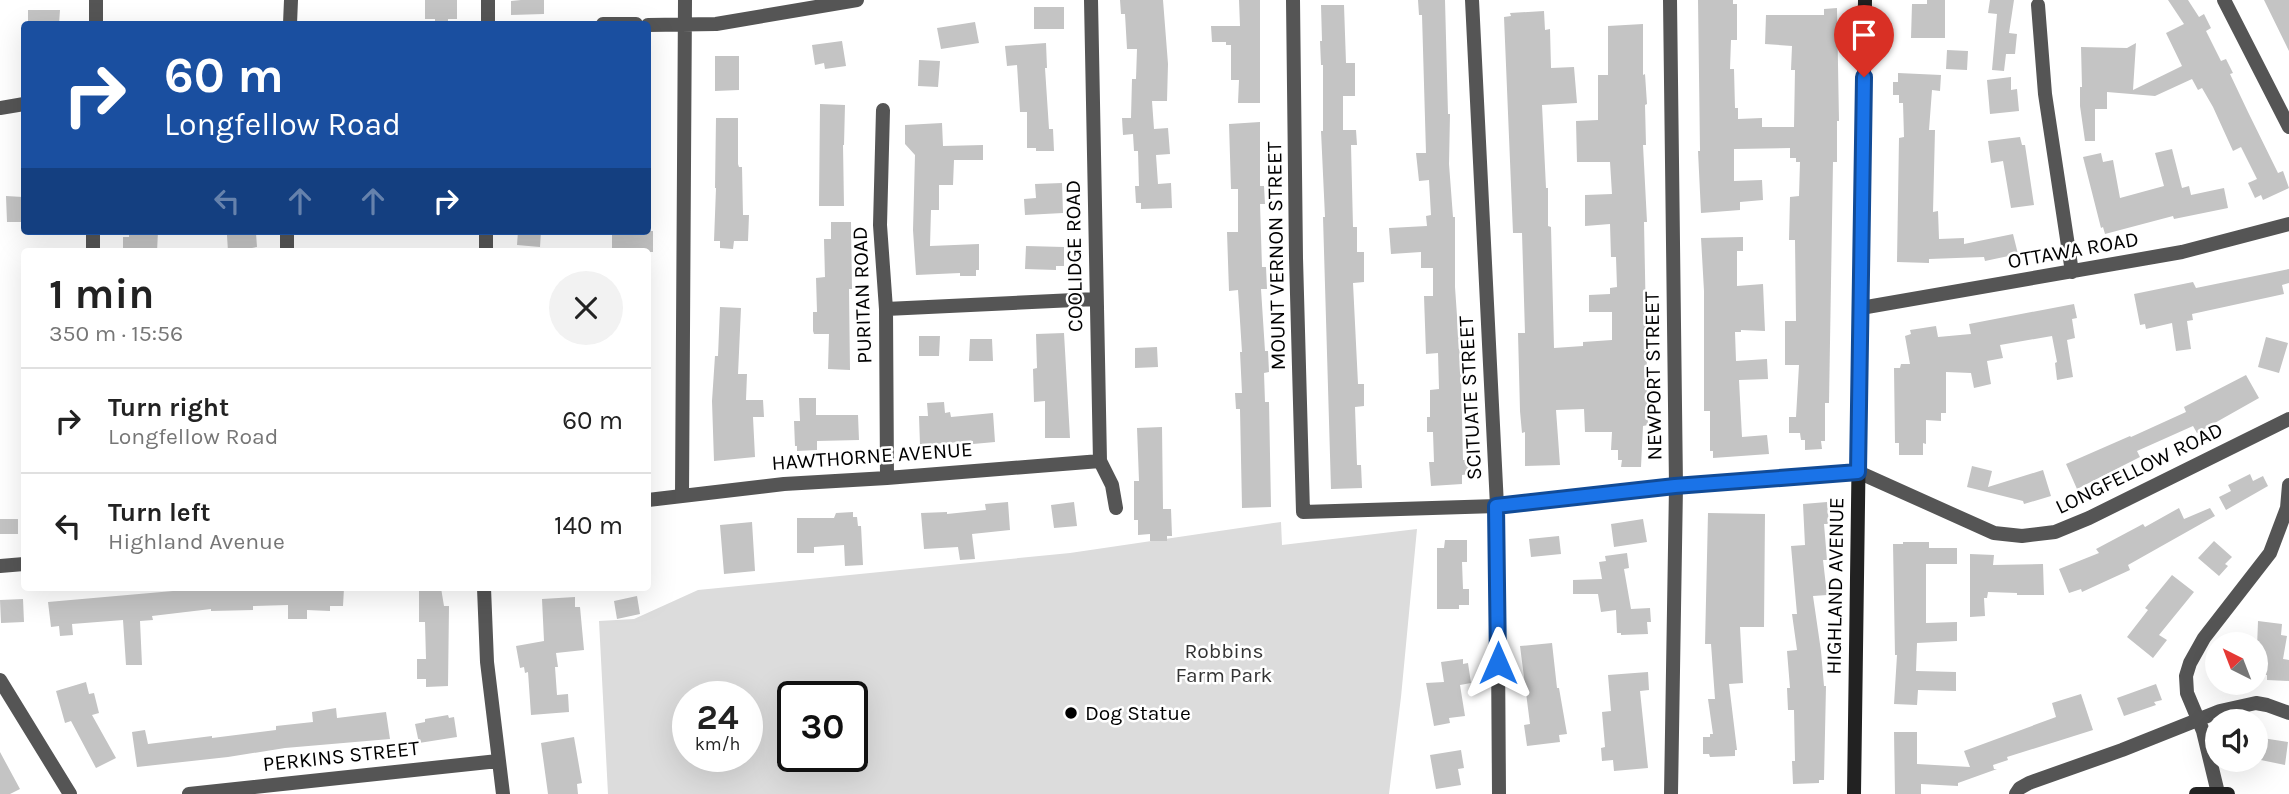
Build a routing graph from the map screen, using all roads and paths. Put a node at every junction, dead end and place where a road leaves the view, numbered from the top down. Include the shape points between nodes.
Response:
1 (96, 0) edge
2 (291, 0) edge
3 (488, 0) edge
4 (685, 0) edge
5 (857, 0) edge
6 (1091, 0) edge
7 (1293, 0) edge
8 (1472, 0) edge
9 (1670, 0) edge
10 (1865, 0) edge
11 (2224, 0) edge
12 (2038, 5) dead end
13 (96, 21) edge
14 (290, 21) edge
15 (488, 21) edge
16 (651, 25) edge
17 (685, 25) junction
18 (21, 104) edge
19 (0, 108) edge
20 (883, 110) dead end
21 (2289, 127) edge
22 (2289, 224) edge
23 (2072, 272) junction
24 (1096, 299) junction
25 (1861, 308) junction
26 (886, 309) junction
27 (2289, 419) edge
28 (1100, 461) junction
29 (1858, 472) junction
30 (887, 478) junction
31 (2289, 485) edge
32 (1675, 486) junction
33 (682, 496) junction
34 (651, 500) edge
35 (1496, 506) junction
36 (1116, 508) dead end
37 (1303, 512) joint
38 (21, 564) edge
39 (0, 566) edge
40 (484, 591) edge
41 (0, 680) edge
42 (2289, 713) edge
43 (2198, 719) junction
44 (498, 761) junction
45 (2218, 793) edge
46 (70, 794) edge
47 (189, 794) edge
48 (503, 794) edge
49 (1499, 794) edge
50 (1671, 794) edge
51 (1854, 794) edge
52 (2016, 794) edge
53 (2196, 794) edge
54 (2228, 794) edge

1 - 13 street
2 - 14 street
3 - 15 street
4 - 17 street
5 - 17 street
6 - 24 street, COOLIDGE ROAD
7 - 37 street, MOUNT VERNON STREET
8 - 35 street, SCITUATE STREET
9 - 32 street, NEWPORT STREET
10 - 25 street, HIGHLAND AVENUE
11 - 21 street
12 - 23 street via 2045,94
16 - 17 street
17 - 33 street
18 - 19 street
20 - 26 street, PURITAN ROAD via 880,225
22 - 23 street, OTTAWA ROAD via 2193,250
23 - 25 street, OTTAWA ROAD
24 - 26 street
24 - 28 street, COOLIDGE ROAD
25 - 29 street, HIGHLAND AVENUE
26 - 30 street, PURITAN ROAD
27 - 29 street, LONGFELLOW ROAD via 2055,532 1994,533
28 - 30 street, HAWTHORNE AVENUE
28 - 36 street, COOLIDGE ROAD via 1112,485
29 - 32 street, LONGFELLOW ROAD
29 - 51 street, HIGHLAND AVENUE
30 - 33 street, HAWTHORNE AVENUE
31 - 43 street via 2287,508 2270,553 2190,663 2186,688
32 - 35 street, LONGFELLOW ROAD
32 - 50 street, NEWPORT STREET
33 - 34 street, HAWTHORNE AVENUE
35 - 37 street, LONGFELLOW ROAD
35 - 49 street, SCITUATE STREET
38 - 39 street
40 - 44 street
41 - 46 street
42 - 43 street via 2256,703
43 - 45 street
43 - 52 street via 2024,785
44 - 47 street, PERKINS STREET
44 - 48 street
45 - 53 street
45 - 54 street

